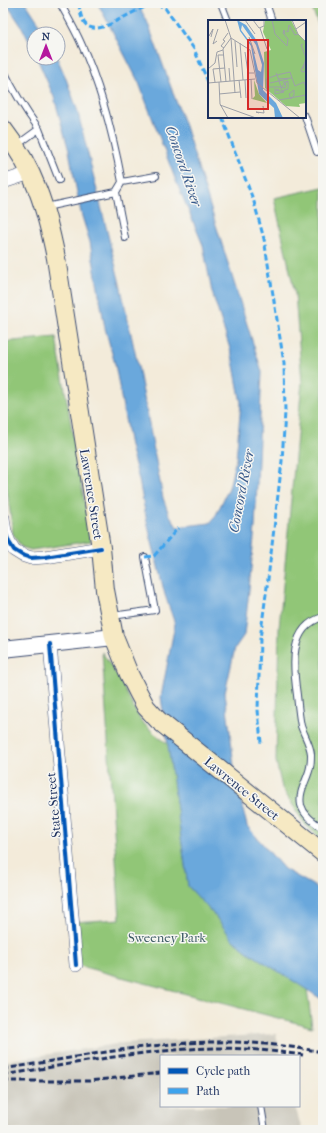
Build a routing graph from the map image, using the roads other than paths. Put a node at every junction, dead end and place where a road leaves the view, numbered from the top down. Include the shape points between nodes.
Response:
1 (60, 3) edge
2 (221, 3) edge
3 (266, 3) edge
4 (228, 20) edge
5 (272, 20) edge
6 (3, 69) edge
7 (306, 118) edge
8 (3, 129) edge
9 (39, 129) junction
10 (16, 146) junction
11 (317, 152) dead end
12 (30, 173) junction
13 (156, 176) dead end
14 (59, 180) dead end
15 (3, 182) edge
16 (122, 182) junction
17 (116, 192) junction
18 (44, 208) junction
19 (125, 238) dead end
20 (3, 518) edge
21 (101, 548) junction
22 (145, 557) dead end
23 (110, 616) junction
24 (323, 617) edge
25 (114, 637) junction
26 (50, 644) junction
27 (3, 649) edge
28 (323, 829) edge
29 (323, 853) edge
30 (76, 965) dead end
31 (261, 1107) edge
32 (265, 1130) edge

1 - 16 lane via 80,42 100,91 115,142
2 - 4 lane
3 - 5 lane
6 - 9 lane
7 - 11 lane
8 - 10 main road, Lawrence Street
9 - 10 lane
9 - 14 lane
10 - 12 main road, Lawrence Street
12 - 15 street
12 - 18 main road, Lawrence Street
13 - 16 lane
16 - 17 lane
17 - 18 lane
17 - 19 lane
18 - 21 main road, Lawrence Street via 56,258
20 - 21 street via 9,542 14,550 27,557 45,557
21 - 23 main road, Lawrence Street
22 - 23 lane via 155,610
23 - 25 main road, Lawrence Street
24 - 28 lane via 306,627 298,639 294,652 299,715 311,756 310,768 300,797 301,804 310,819
25 - 26 street
25 - 29 main road, Lawrence Street via 128,674 146,706 158,720
26 - 27 street
26 - 30 street, State Street
31 - 32 lane

